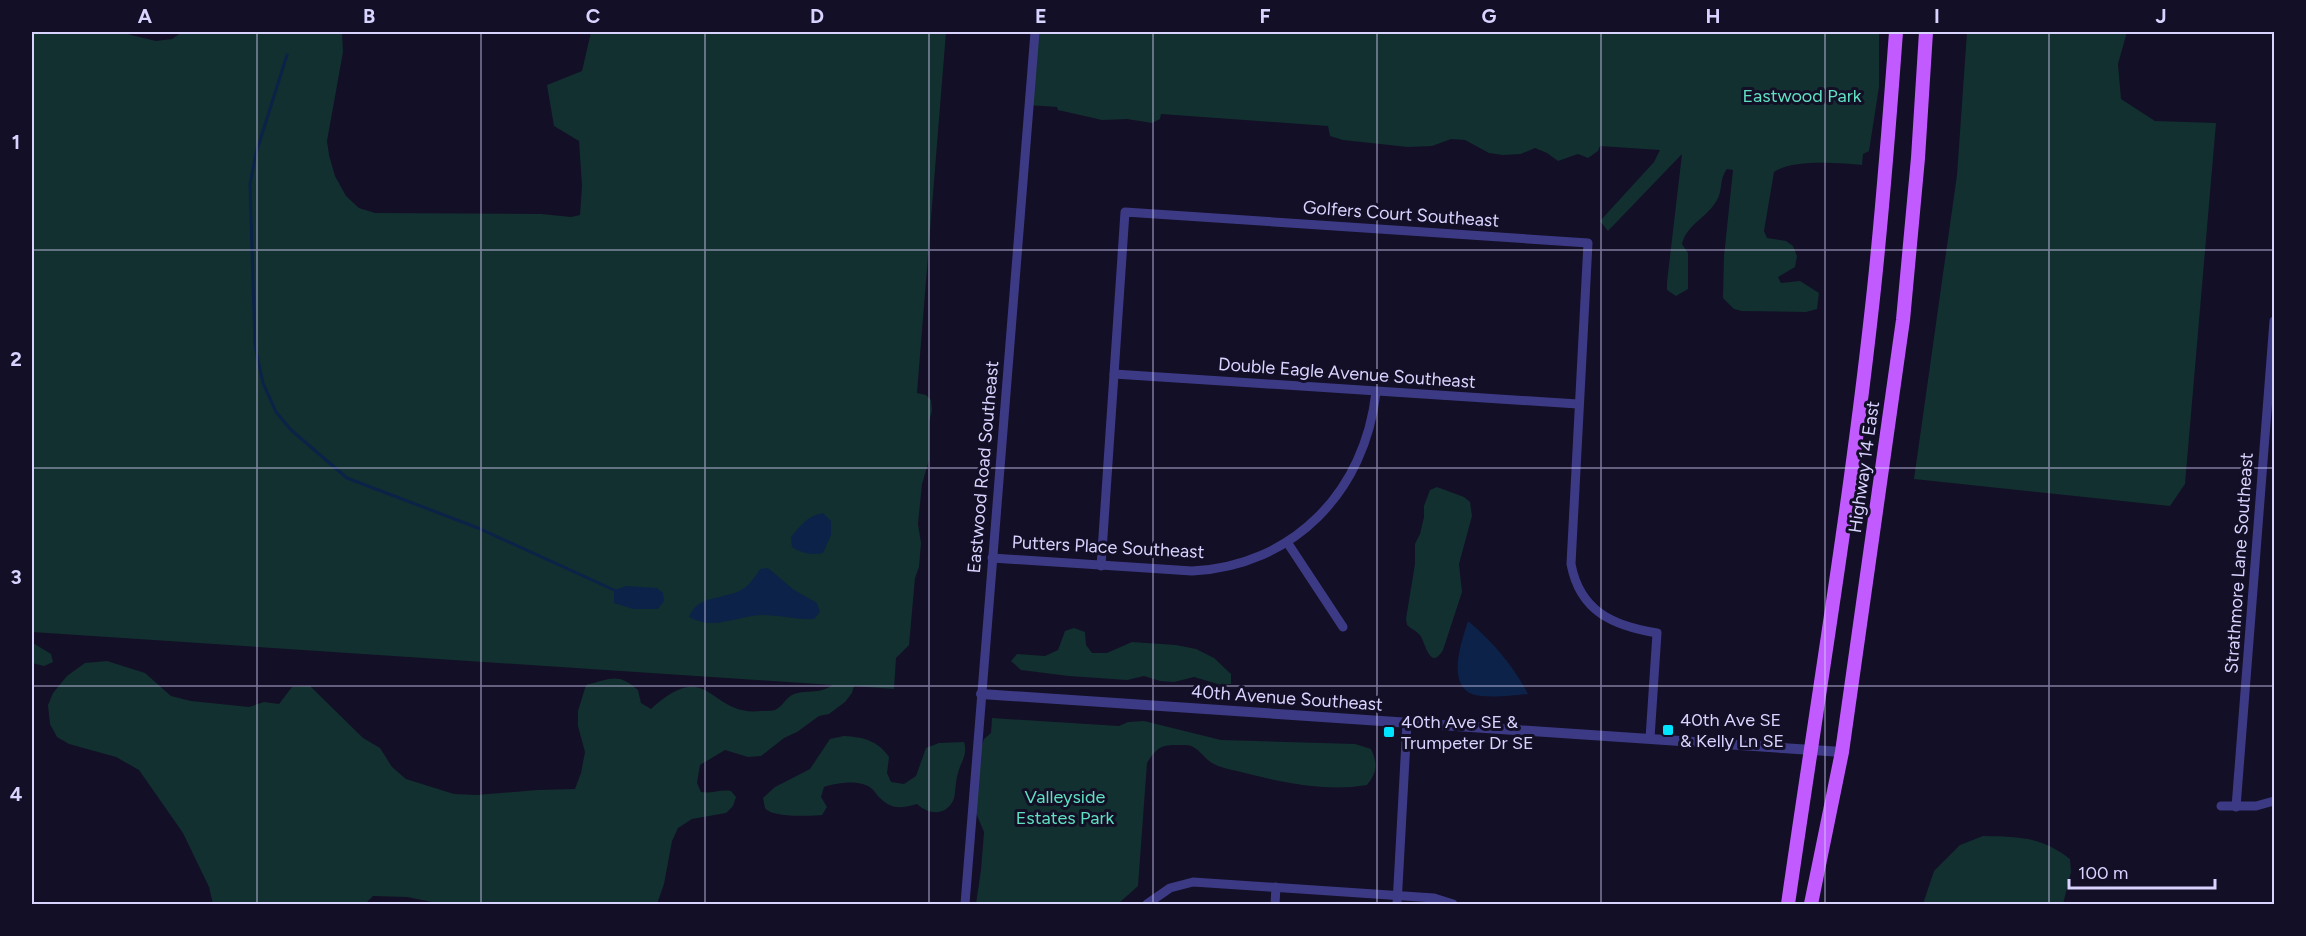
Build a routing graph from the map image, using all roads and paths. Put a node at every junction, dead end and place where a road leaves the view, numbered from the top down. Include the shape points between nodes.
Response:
1 (1035, 32) edge
2 (1896, 32) edge
3 (1926, 32) edge
4 (2274, 321) edge
5 (1114, 374) junction
6 (1376, 392) junction
7 (1578, 404) junction
8 (1287, 542) junction
9 (992, 558) junction
10 (1101, 566) junction
11 (1343, 627) dead end
12 (981, 694) junction
13 (1407, 723) junction
14 (1650, 738) junction
15 (1810, 749) junction
16 (1842, 752) junction
17 (2274, 801) edge
18 (2221, 806) dead end
19 (2236, 807) junction
20 (1276, 887) junction
21 (1397, 900) edge
22 (965, 904) edge
23 (1147, 904) edge
24 (1275, 904) edge
25 (1453, 904) edge
26 (1788, 904) edge
27 (1811, 904) edge

1 - 9 street, Eastwood Road Southeast
2 - 15 main road, Highway 14 East via 1871,317
3 - 16 main road, Highway 14 East via 1903,320
4 - 19 street, Strathmore Lane Southeast
5 - 6 street, Double Eagle Avenue Southeast
5 - 7 street, Golfers Court Southeast via 1125,212 1588,243
5 - 10 street, Golfers Court Southeast
6 - 7 street, Double Eagle Avenue Southeast
6 - 8 street, Putters Place Southeast via 1366,441 1350,477 1329,506
7 - 14 street, Golfers Court Southeast via 1571,540 1573,575 1584,597 1604,616 1625,626 1657,633
8 - 10 street, Putters Place Southeast via 1252,560 1220,569
8 - 11 street
9 - 10 street, Putters Place Southeast
9 - 12 street, Eastwood Road Southeast
12 - 13 street, 40th Avenue Southeast
12 - 22 street, Eastwood Road Southeast
13 - 14 street, 40th Avenue Southeast
13 - 21 street
14 - 15 street, 40th Avenue Southeast
15 - 16 street, 40th Avenue Southeast
15 - 26 main road, Highway 14 East
16 - 27 main road, Highway 14 East
17 - 19 street
18 - 19 street
20 - 21 street
20 - 23 street via 1193,882 1159,894
20 - 24 street
21 - 25 street via 1434,898

